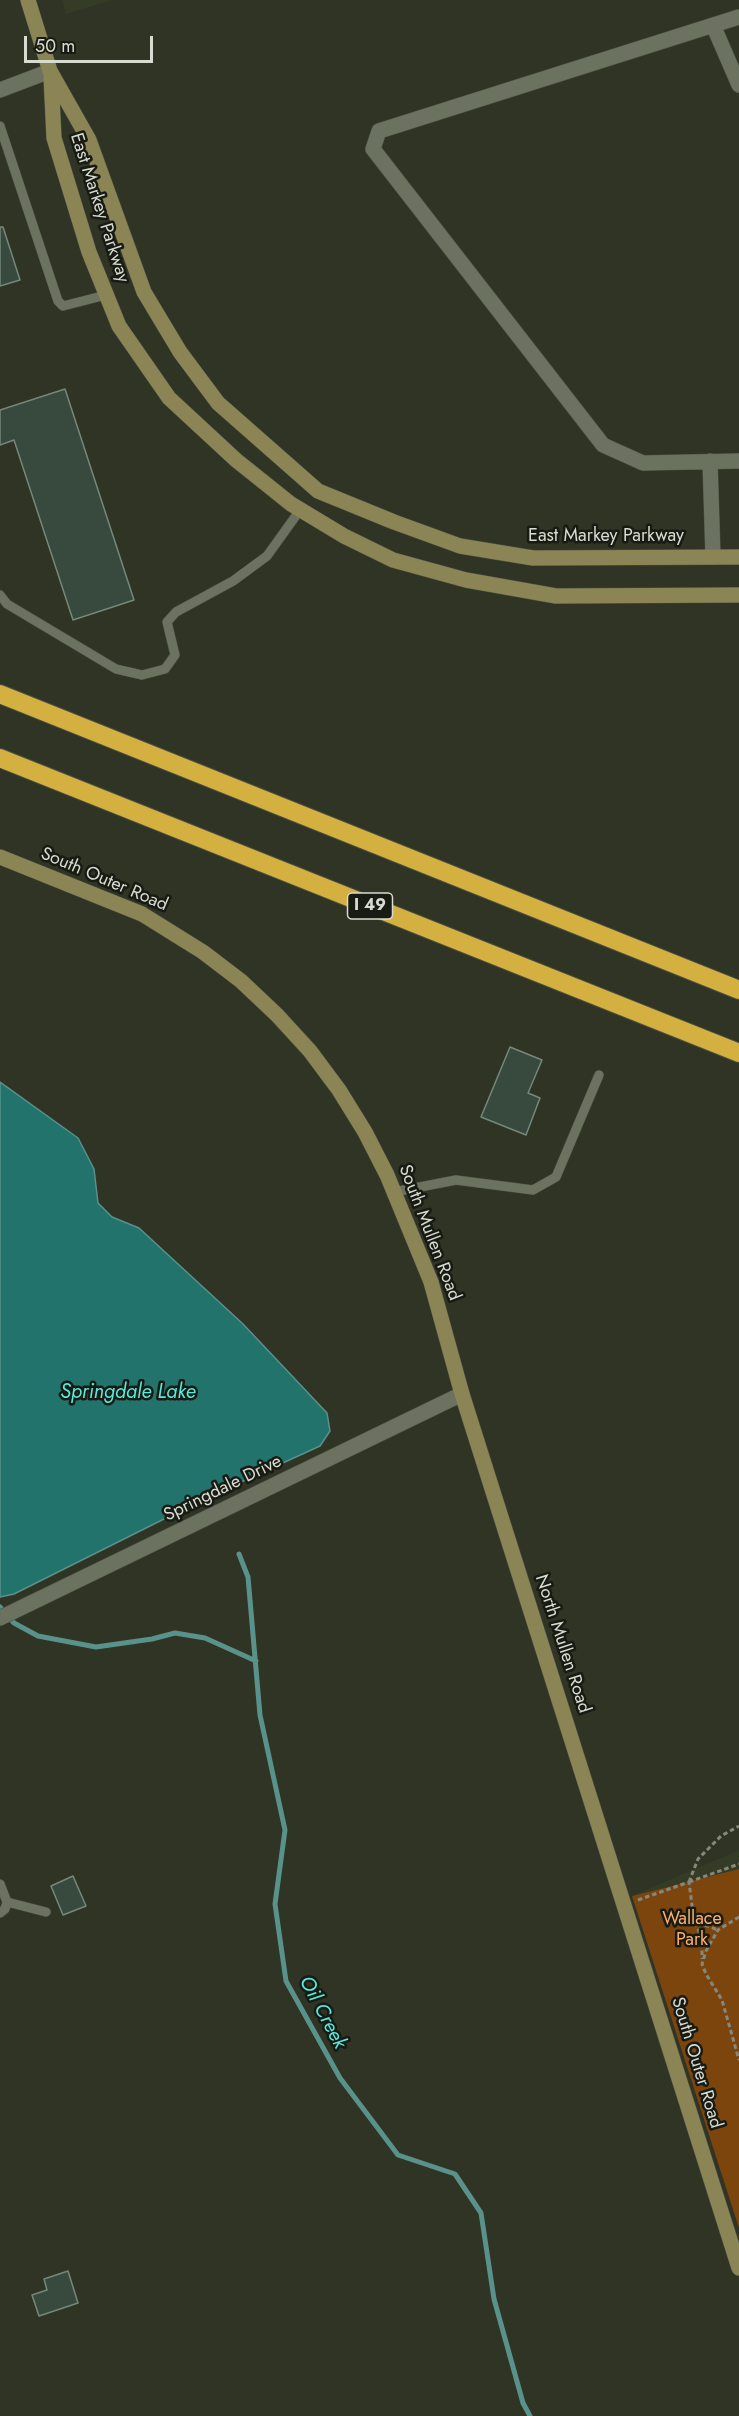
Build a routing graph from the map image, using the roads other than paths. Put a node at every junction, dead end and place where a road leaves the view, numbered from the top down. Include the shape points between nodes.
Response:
1 (28, 0) edge
2 (739, 17) edge
3 (713, 26) junction
4 (50, 71) junction
5 (739, 85) edge
6 (0, 90) edge
7 (0, 126) edge
8 (106, 295) junction
9 (739, 460) edge
10 (710, 461) junction
11 (300, 510) junction
12 (712, 557) junction
13 (739, 557) edge
14 (739, 594) edge
15 (0, 595) edge
16 (0, 694) edge
17 (0, 758) edge
18 (0, 857) edge
19 (739, 990) edge
20 (739, 1053) edge
21 (599, 1076) dead end
22 (378, 1157) joint
23 (394, 1192) junction
24 (462, 1394) junction
25 (0, 1618) edge
26 (0, 1884) edge
27 (7, 1902) junction
28 (625, 1905) joint
29 (46, 1912) dead end
30 (0, 1913) edge
31 (739, 2268) edge

1 - 4 street
2 - 3 street
3 - 5 street
3 - 10 street via 379,131 373,149 603,445 643,463
4 - 6 street
4 - 8 street, East Markey Parkway via 54,138
4 - 12 street, East Markey Parkway via 89,140 144,292 180,352 218,403 318,491 460,546 533,558
7 - 8 lane via 58,301 63,306
8 - 11 street, East Markey Parkway via 119,326 169,398 236,460
9 - 10 street
10 - 12 street
11 - 14 street, East Markey Parkway via 393,560 466,580 556,596
11 - 15 lane via 267,556 233,581 176,612 167,622 175,655 165,669 142,675 116,669 7,604
12 - 13 street, East Markey Parkway
16 - 19 highway
17 - 20 highway, I 49
18 - 22 street, South Outer Road via 142,914 241,981 310,1051 339,1090
21 - 23 lane via 556,1177 533,1190 456,1180
22 - 23 street, South Mullen Road
23 - 24 street, South Mullen Road via 431,1282
24 - 25 street, Springdale Drive
24 - 28 street, North Mullen Road
26 - 27 lane
27 - 29 lane
27 - 30 lane
28 - 31 street, South Outer Road

